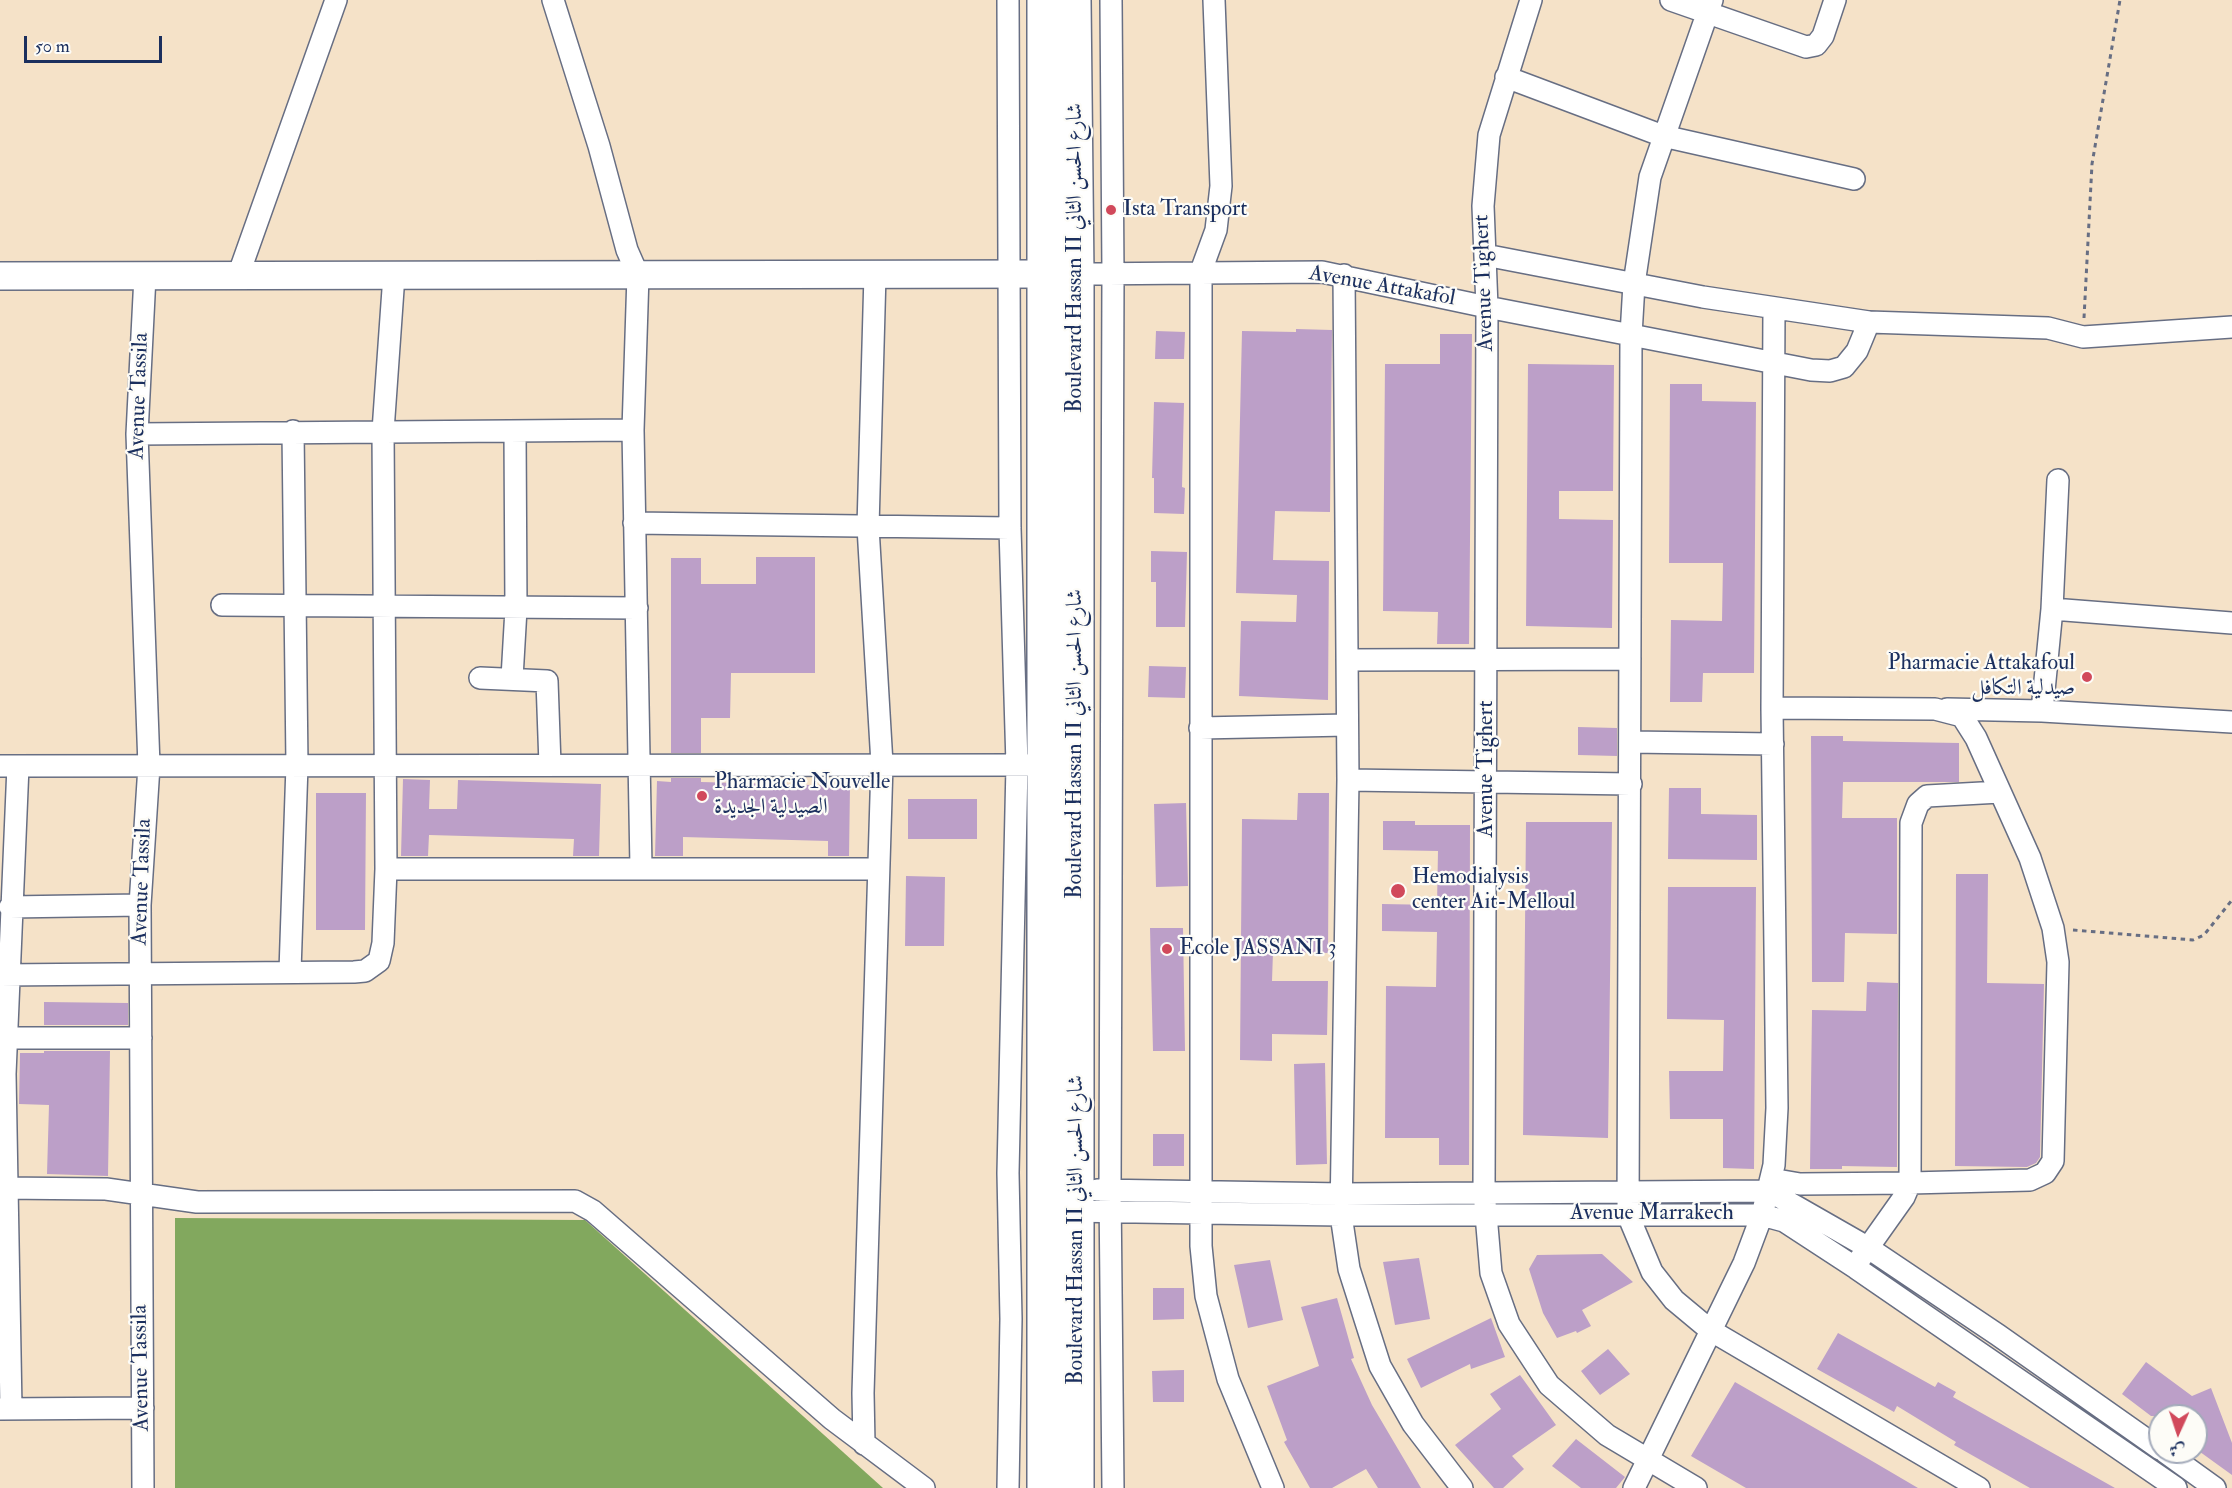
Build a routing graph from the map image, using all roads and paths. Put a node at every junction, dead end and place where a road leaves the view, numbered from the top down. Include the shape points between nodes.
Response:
1 (336, 0) edge
2 (553, 0) edge
3 (1008, 0) edge
4 (1044, 0) edge
5 (1074, 0) edge
6 (1111, 0) edge
7 (1214, 0) edge
8 (1531, 0) edge
9 (1671, 0) edge
10 (1835, 0) edge
11 (2120, 0) edge
12 (1710, 6) edge
13 (1506, 77) junction
14 (1663, 136) junction
15 (1854, 179) dead end
16 (1485, 255) junction
17 (1201, 271) junction
18 (875, 274) junction
19 (1008, 274) junction
20 (1045, 274) junction
21 (1077, 274) junction
22 (1113, 274) junction
23 (394, 275) junction
24 (638, 275) junction
25 (1344, 275) junction
26 (0, 276) edge
27 (145, 276) junction
28 (238, 276) junction
29 (1634, 284) junction
30 (1488, 307) junction
31 (1774, 308) junction
32 (1869, 322) junction
33 (2232, 327) edge
34 (1631, 335) junction
35 (2083, 337) junction
36 (1772, 362) junction
37 (633, 430) junction
38 (293, 431) junction
39 (383, 431) junction
40 (515, 431) junction
41 (137, 434) junction
42 (2058, 480) dead end
43 (634, 523) junction
44 (868, 527) junction
45 (1010, 528) junction
46 (222, 605) dead end
47 (295, 605) junction
48 (386, 605) junction
49 (637, 608) junction
50 (516, 609) junction
51 (2052, 609) junction
52 (2232, 623) edge
53 (1487, 659) junction
54 (1630, 659) junction
55 (1347, 660) junction
56 (480, 678) dead end
57 (512, 678) junction
58 (1772, 708) junction
59 (1935, 709) junction
60 (2042, 711) junction
61 (2232, 722) edge
62 (1347, 725) junction
63 (1200, 728) junction
64 (1630, 742) junction
65 (1773, 744) junction
66 (640, 764) junction
67 (882, 764) junction
68 (297, 765) junction
69 (387, 765) junction
70 (550, 765) junction
71 (1046, 765) junction
72 (9, 766) edge
73 (149, 766) junction
74 (1348, 780) junction
75 (1487, 783) junction
76 (1631, 784) junction
77 (2000, 792) junction
78 (641, 867) junction
79 (386, 869) junction
80 (878, 869) junction
81 (7, 882) edge
82 (2232, 900) edge
83 (140, 905) junction
84 (10, 907) junction
85 (2053, 927) junction
86 (290, 971) junction
87 (140, 973) junction
88 (6, 975) edge
89 (7, 1038) junction
90 (141, 1038) junction
91 (3, 1073) edge
92 (1910, 1183) junction
93 (1770, 1185) junction
94 (4, 1188) edge
95 (1110, 1190) junction
96 (1484, 1191) junction
97 (1201, 1192) junction
98 (1628, 1192) junction
99 (140, 1193) junction
100 (1343, 1194) junction
101 (1061, 1200) junction
102 (1111, 1212) junction
103 (1201, 1215) junction
104 (1341, 1215) junction
105 (1485, 1215) junction
106 (1628, 1215) junction
107 (1762, 1215) junction
108 (1867, 1247) junction
109 (1856, 1268) junction
110 (1710, 1330) junction
111 (1998, 1335) junction
112 (1982, 1354) junction
113 (2061, 1380) junction
114 (2051, 1402) junction
115 (143, 1408) junction
116 (5, 1409) edge
117 (2148, 1441) edge
118 (864, 1444) junction
119 (1647, 1459) junction
120 (2182, 1464) edge
121 (143, 1488) edge
122 (924, 1488) edge
123 (1008, 1488) edge
124 (1044, 1488) edge
125 (1077, 1488) edge
126 (1113, 1488) edge
127 (1273, 1488) edge
128 (1462, 1488) edge
129 (1634, 1488) edge
130 (1696, 1488) edge
131 (1979, 1488) edge
132 (2176, 1488) edge
133 (2215, 1488) edge

1 - 28 street
2 - 24 street via 627,250
3 - 19 street
4 - 20 main road, Boulevard Hassan II شارع الحسن الثاني
5 - 21 main road, Boulevard Hassan II شارع الحسن الثاني
6 - 22 street
7 - 17 street via 1221,186 1216,230
8 - 13 street, Avenue Tighert
9 - 12 street
10 - 12 street via 1823,36 1816,45 1806,47
11 - 35 path via 2092,164
12 - 14 street
13 - 14 street
13 - 16 street, Avenue Tighert via 1489,135 1483,206
14 - 15 street
14 - 29 street via 1650,177
16 - 29 street
16 - 30 street, Avenue Tighert
17 - 22 street, Avenue Attakafol
17 - 25 street, Avenue Attakafol
17 - 63 street
18 - 19 street
18 - 24 street
18 - 44 street
19 - 20 street
19 - 45 street
20 - 21 main road
20 - 71 main road, Boulevard Hassan II شارع الحسن الثاني
21 - 22 street, Avenue Attakafol
21 - 71 main road, Boulevard Hassan II شارع الحسن الثاني
22 - 95 street
23 - 24 street
23 - 28 street
23 - 39 street
24 - 37 street
25 - 30 street, Avenue Attakafol
25 - 55 street
26 - 27 street
27 - 28 street
27 - 41 street, Avenue Tassila
29 - 31 street
29 - 34 street
30 - 34 street, Avenue Attakafol
30 - 53 street, Avenue Tighert
31 - 32 street
31 - 36 street
32 - 35 street via 2048,328
32 - 36 street, Avenue Attakafol via 1857,351 1844,367 1830,371
33 - 35 street
34 - 36 street, Avenue Attakafol
34 - 54 street
36 - 58 street
37 - 40 street
37 - 43 street
38 - 39 street
38 - 41 street
38 - 47 street
39 - 40 street
39 - 48 street
40 - 50 street
41 - 73 street, Avenue Tassila
42 - 51 street
43 - 44 street
43 - 49 street
44 - 45 street
44 - 67 street
45 - 71 street
46 - 47 street
47 - 48 street
47 - 68 street
48 - 50 street
48 - 69 street
49 - 50 street
49 - 66 street
50 - 57 street
51 - 52 street
51 - 60 street
53 - 54 street
53 - 55 street
53 - 75 street, Avenue Tighert
54 - 64 street
55 - 62 street
56 - 57 street
57 - 70 street via 549,683
58 - 59 street
58 - 65 street
59 - 60 street
59 - 77 street, Avenue Marrakech via 1962,716
60 - 61 street
62 - 63 street
62 - 74 street
63 - 97 street
64 - 65 street
64 - 76 street
65 - 93 street via 1777,1108
66 - 67 street
66 - 70 street
66 - 78 street
67 - 71 street
67 - 80 street
68 - 69 street
68 - 73 street
68 - 86 street
69 - 70 street
69 - 79 street
71 - 101 main road, Boulevard Hassan II شارع الحسن الثاني
71 - 123 street via 1008,1173 1011,1318
72 - 73 street
72 - 81 street
73 - 83 street, Avenue Tassila
74 - 75 street
74 - 100 street
75 - 76 street
75 - 96 street, Avenue Tighert
76 - 98 street
77 - 85 street, Avenue Marrakech via 2030,858
77 - 92 street via 1927,796 1918,804 1911,824
78 - 79 street
78 - 80 street
79 - 86 street via 379,961 365,971
80 - 118 street
81 - 84 street
82 - 85 path via 2204,935 2193,940
83 - 84 street
83 - 87 street, Avenue Tassila
84 - 88 street
85 - 92 street, Avenue Marrakech via 2058,962 2053,1161 2045,1173 2030,1180
86 - 87 street
87 - 88 street
87 - 90 street, Avenue Tassila
88 - 89 street
89 - 90 street
89 - 91 street
90 - 99 street, Avenue Tassila
91 - 94 street
92 - 93 street, Avenue Marrakech
92 - 108 street
93 - 98 street, Avenue Marrakech
93 - 107 street
93 - 108 street
94 - 99 street
94 - 116 street
95 - 97 street, Avenue Marrakech
95 - 101 street, Avenue Marrakech
95 - 102 street
96 - 98 street, Avenue Marrakech
96 - 100 street, Avenue Marrakech
96 - 105 street, Avenue Tighert
97 - 100 street, Avenue Marrakech
97 - 103 street
98 - 106 street
99 - 115 street, Avenue Tassila
99 - 118 street via 197,1202 575,1201 593,1211
100 - 104 street
101 - 102 street, Avenue Marrakech
101 - 124 main road, Boulevard Hassan II شارع الحسن الثاني
101 - 125 main road, Boulevard Hassan II شارع الحسن الثاني
102 - 103 street, Avenue Marrakech
102 - 126 street
103 - 104 street, Avenue Marrakech
103 - 127 street via 1202,1271 1228,1379
104 - 105 street, Avenue Marrakech
104 - 128 street via 1349,1269 1380,1366 1413,1424
105 - 106 street, Avenue Marrakech
105 - 119 street, Avenue Tighert via 1491,1273 1509,1324 1532,1359 1550,1385 1607,1435
106 - 107 street, Avenue Marrakech
106 - 110 street via 1652,1272 1674,1300
107 - 109 street, Avenue Marrakech via 1784,1221
107 - 110 street via 1744,1263
108 - 109 street
108 - 111 street
109 - 112 street, Avenue Marrakech
110 - 119 street
110 - 131 street
111 - 112 street
111 - 113 street
112 - 114 street, Avenue Marrakech
113 - 114 street
113 - 117 street
114 - 132 street, Avenue Marrakech
115 - 116 street
115 - 121 street, Avenue Tassila
118 - 122 street
119 - 129 street
119 - 130 street, Avenue Tighert
120 - 133 street

